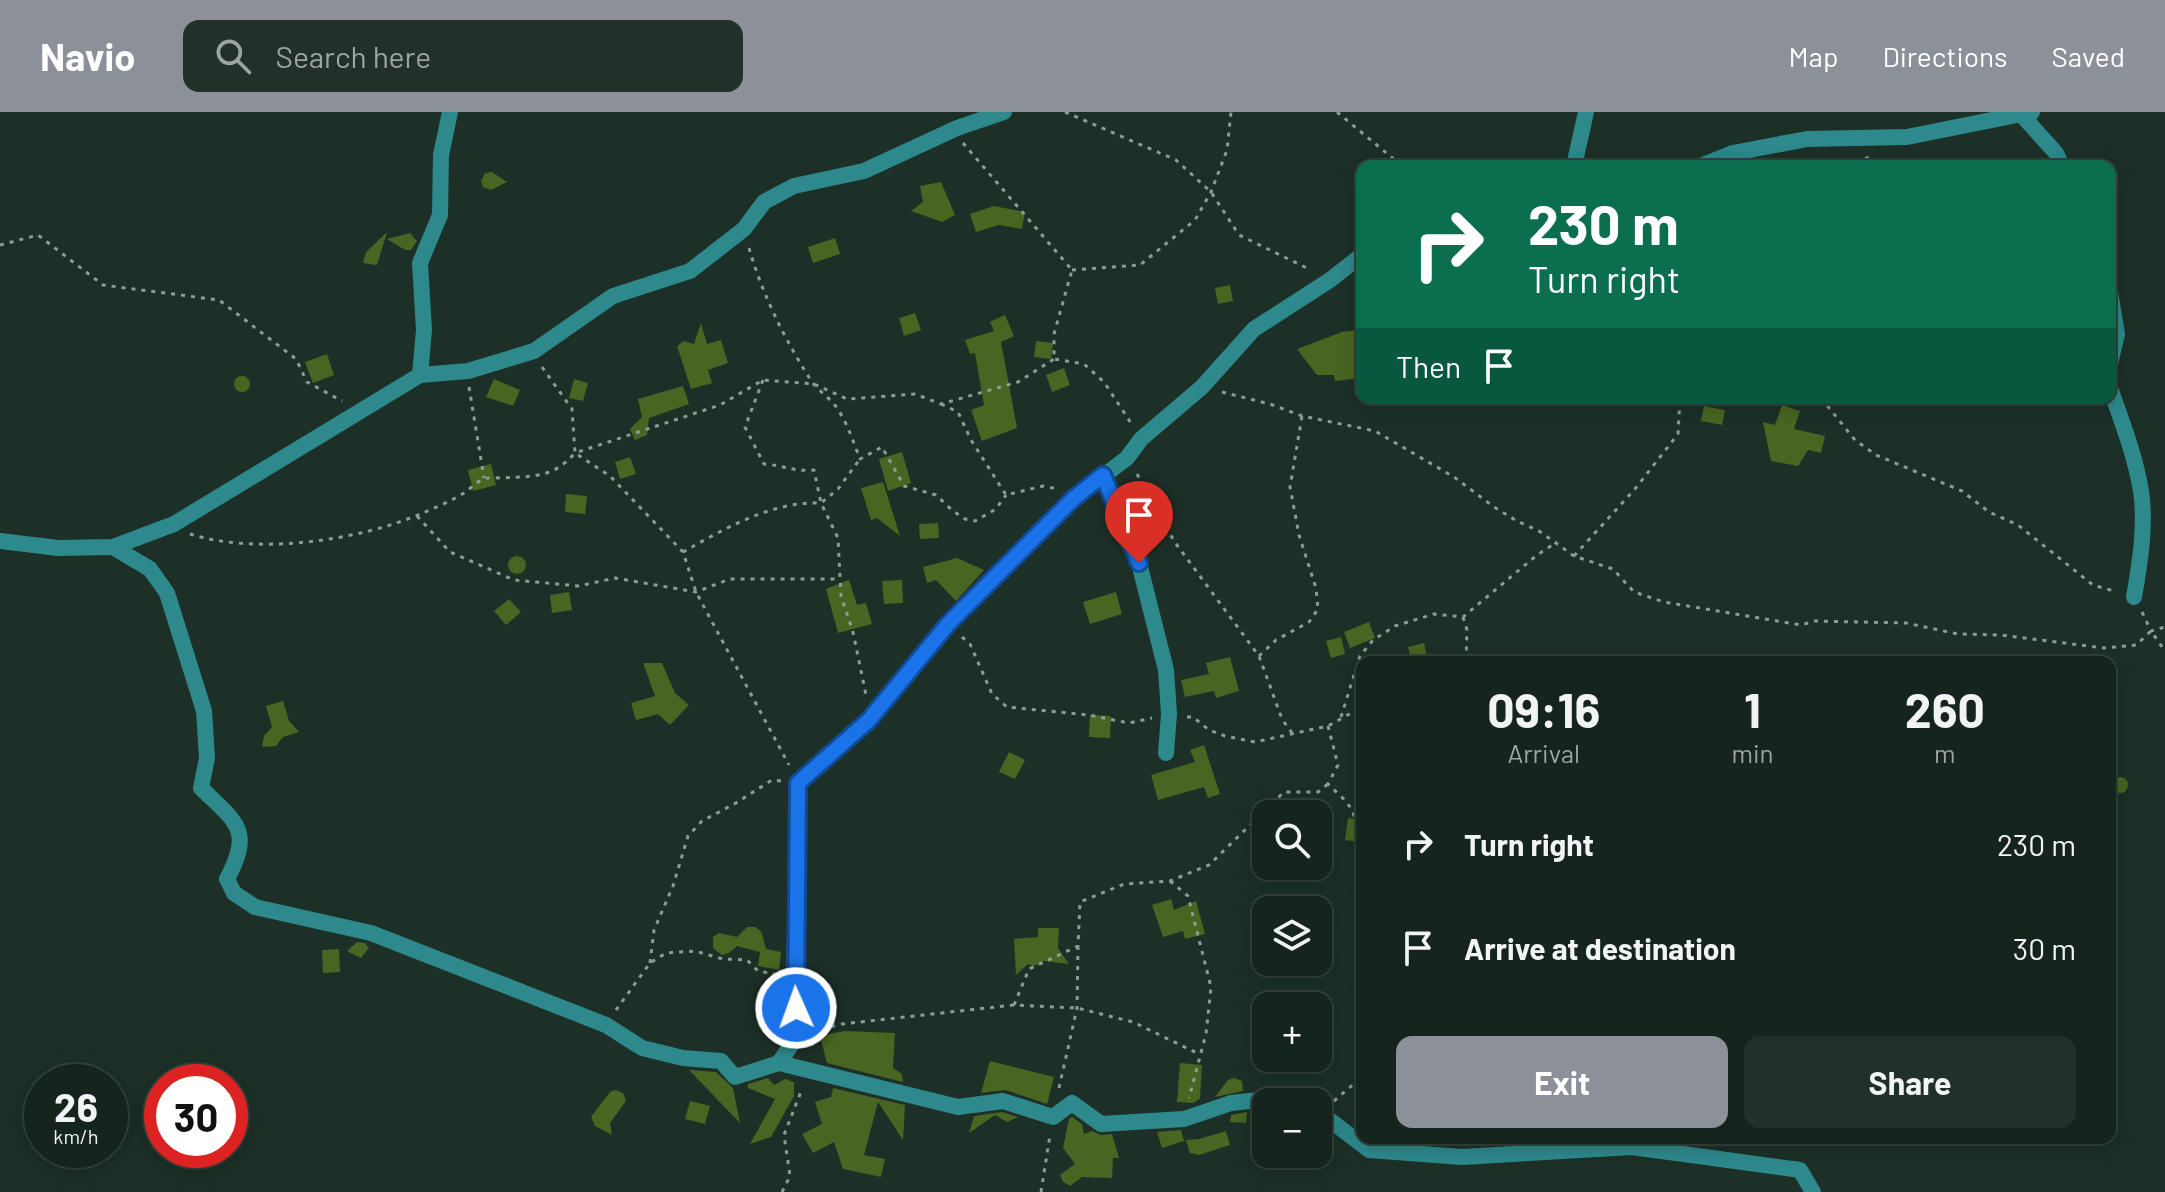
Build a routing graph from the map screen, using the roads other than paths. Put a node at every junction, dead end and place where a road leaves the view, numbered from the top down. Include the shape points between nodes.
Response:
1 (450, 112) edge
2 (1004, 112) edge
3 (1586, 112) edge
4 (2020, 112) edge
5 (2032, 112) edge
6 (1575, 160) edge
7 (1716, 160) edge
8 (2059, 160) edge
9 (1356, 260) edge
10 (420, 375) junction
11 (2116, 404) edge
12 (1103, 475) junction
13 (0, 541) edge
14 (113, 547) junction
15 (2134, 597) road end
16 (1166, 753) dead end
17 (779, 1063) junction
18 (1252, 1101) edge
19 (1332, 1121) edge
20 (1356, 1140) edge
21 (1361, 1144) edge
22 (1813, 1192) edge

1 - 10 street via 441,155 440,215 420,263
2 - 10 street via 864,171 794,186 764,202 744,229 690,271 613,296 534,351 468,371
3 - 6 street
4 - 5 street
4 - 7 street via 1907,137 1807,139
4 - 8 street
9 - 12 street via 1254,329 1202,387
10 - 14 street via 174,524
11 - 15 street via 2141,493 2141,558
12 - 16 street via 1139,563 1166,670
12 - 17 street via 948,624 869,720 798,783 797,1036
13 - 14 street
14 - 17 street via 150,569 167,593 204,711 207,758 201,788 236,825 242,840 227,879 234,893 255,907 371,933 606,1025 642,1048 721,1061 735,1077
17 - 18 street via 958,1107 1003,1101 1053,1117 1072,1103 1101,1124 1184,1119
19 - 20 street
21 - 22 street via 1369,1150 1462,1157 1632,1147 1800,1170

